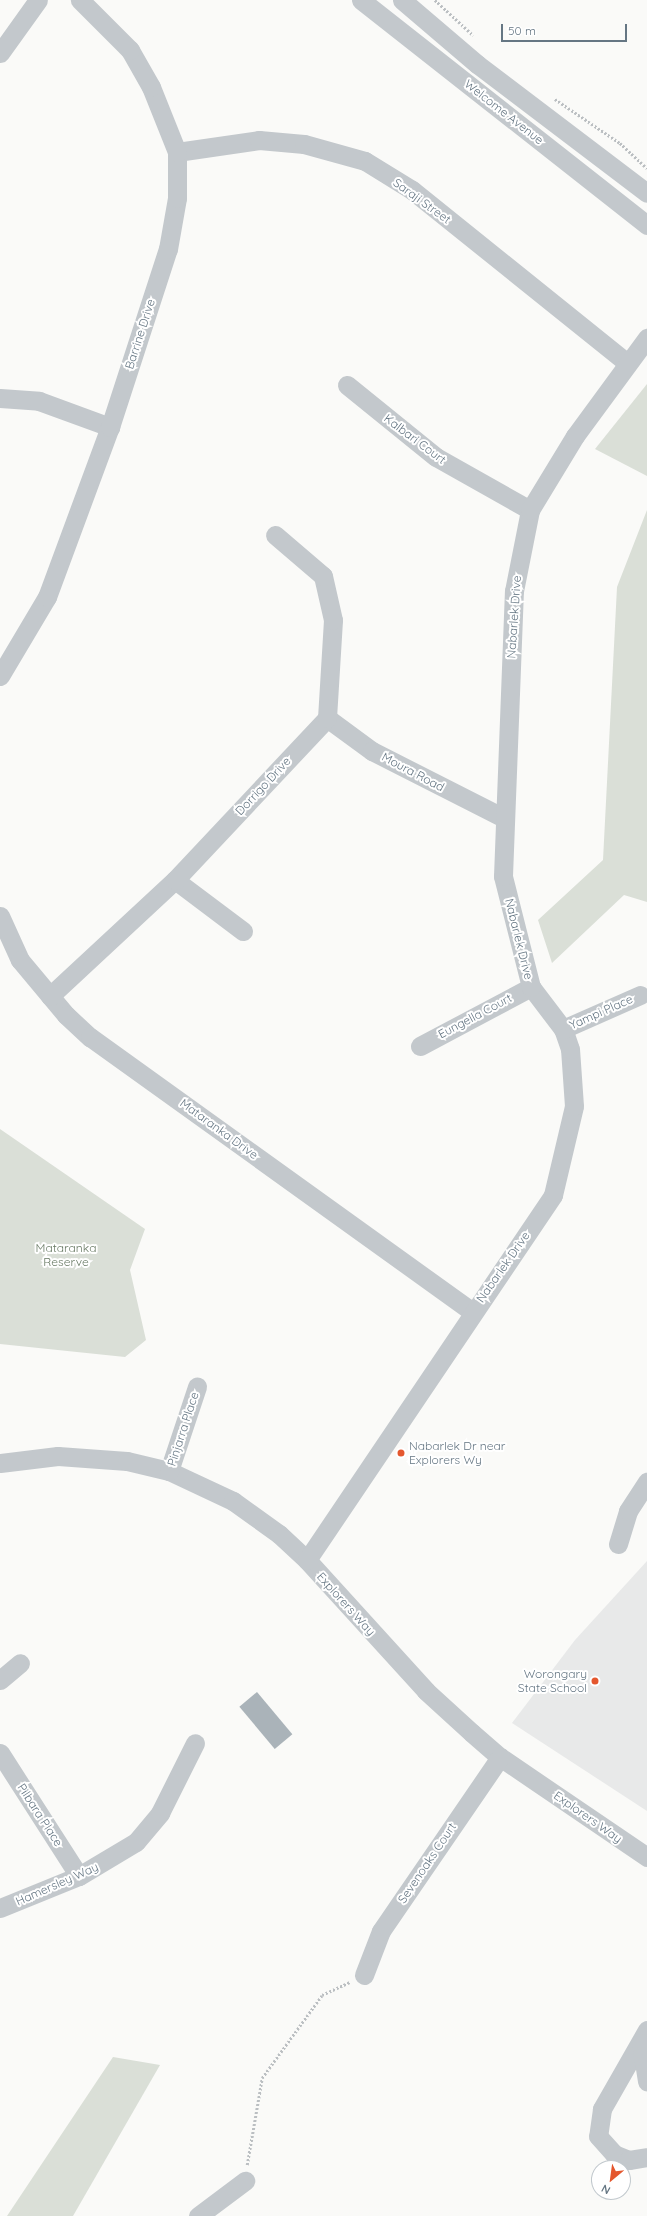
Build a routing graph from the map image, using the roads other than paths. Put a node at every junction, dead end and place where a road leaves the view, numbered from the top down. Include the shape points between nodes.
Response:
1 (38, 0) edge
2 (80, 0) edge
3 (361, 0) edge
4 (402, 0) edge
5 (0, 53) edge
6 (177, 152) junction
7 (647, 192) edge
8 (647, 225) edge
9 (647, 338) edge
10 (628, 362) junction
11 (347, 385) dead end
12 (0, 398) edge
13 (110, 427) junction
14 (530, 510) junction
15 (276, 535) dead end
16 (0, 676) edge
17 (327, 718) junction
18 (504, 818) junction
19 (175, 880) junction
20 (0, 916) edge
21 (243, 931) dead end
22 (531, 987) junction
23 (640, 995) dead end
24 (50, 996) junction
25 (563, 1029) junction
26 (420, 1046) dead end
27 (472, 1311) junction
28 (197, 1387) dead end
29 (0, 1463) edge
30 (169, 1471) junction
31 (647, 1482) edge
32 (618, 1544) dead end
33 (306, 1560) junction
34 (20, 1663) dead end
35 (0, 1680) edge
36 (195, 1743) dead end
37 (0, 1753) edge
38 (500, 1756) junction
39 (647, 1857) edge
40 (79, 1876) junction
41 (0, 1908) edge
42 (364, 1975) road end
43 (644, 2037) edge
44 (647, 2082) edge
45 (647, 2158) edge
46 (245, 2181) road end
47 (198, 2216) edge

1 - 5 street
2 - 6 street, Barrine Drive via 130,50 166,118
3 - 8 street, Welcome Avenue
4 - 7 street, Welcome Avenue via 477,64
6 - 10 street, Saraji Street via 259,140 304,144 365,161 412,190
6 - 13 street, Barrine Drive via 177,198 168,249
9 - 10 street, Nabarlek Drive
10 - 14 street, Nabarlek Drive via 575,436
11 - 14 street, Kalbari Court via 436,457
12 - 13 street via 39,401
13 - 16 street, Barrine Drive via 47,597
14 - 18 street, Nabarlek Drive via 514,591
15 - 17 street via 323,576 333,620
17 - 18 street, Moura Road via 372,750
17 - 19 street, Dorrigo Drive
18 - 22 street, Nabarlek Drive via 503,876
19 - 21 street
19 - 24 street, Dorrigo Drive
20 - 24 street, Mataranka Drive via 20,960
22 - 25 street, Nabarlek Drive
22 - 26 street, Eungella Court
23 - 25 street, Yampi Place
24 - 27 street, Mataranka Drive via 90,1036
25 - 27 street, Nabarlek Drive via 570,1049 574,1106 553,1195
27 - 33 street, Nabarlek Drive
28 - 30 street, Pinjarra Place
29 - 30 street, Explorers Way via 32,1458 91,1456
30 - 33 street, Explorers Way via 233,1501 279,1534
31 - 32 street via 628,1511
33 - 38 street, Explorers Way via 426,1691
34 - 35 street
36 - 40 street, Hamersley Way via 174,1789 149,1828 136,1842
37 - 40 street, Pilbara Place
38 - 39 street, Explorers Way
38 - 42 street, Sevenoaks Court via 381,1931
40 - 41 street, Hamersley Way
43 - 44 street
43 - 45 street via 602,2109 598,2136 614,2154 629,2160
46 - 47 street

